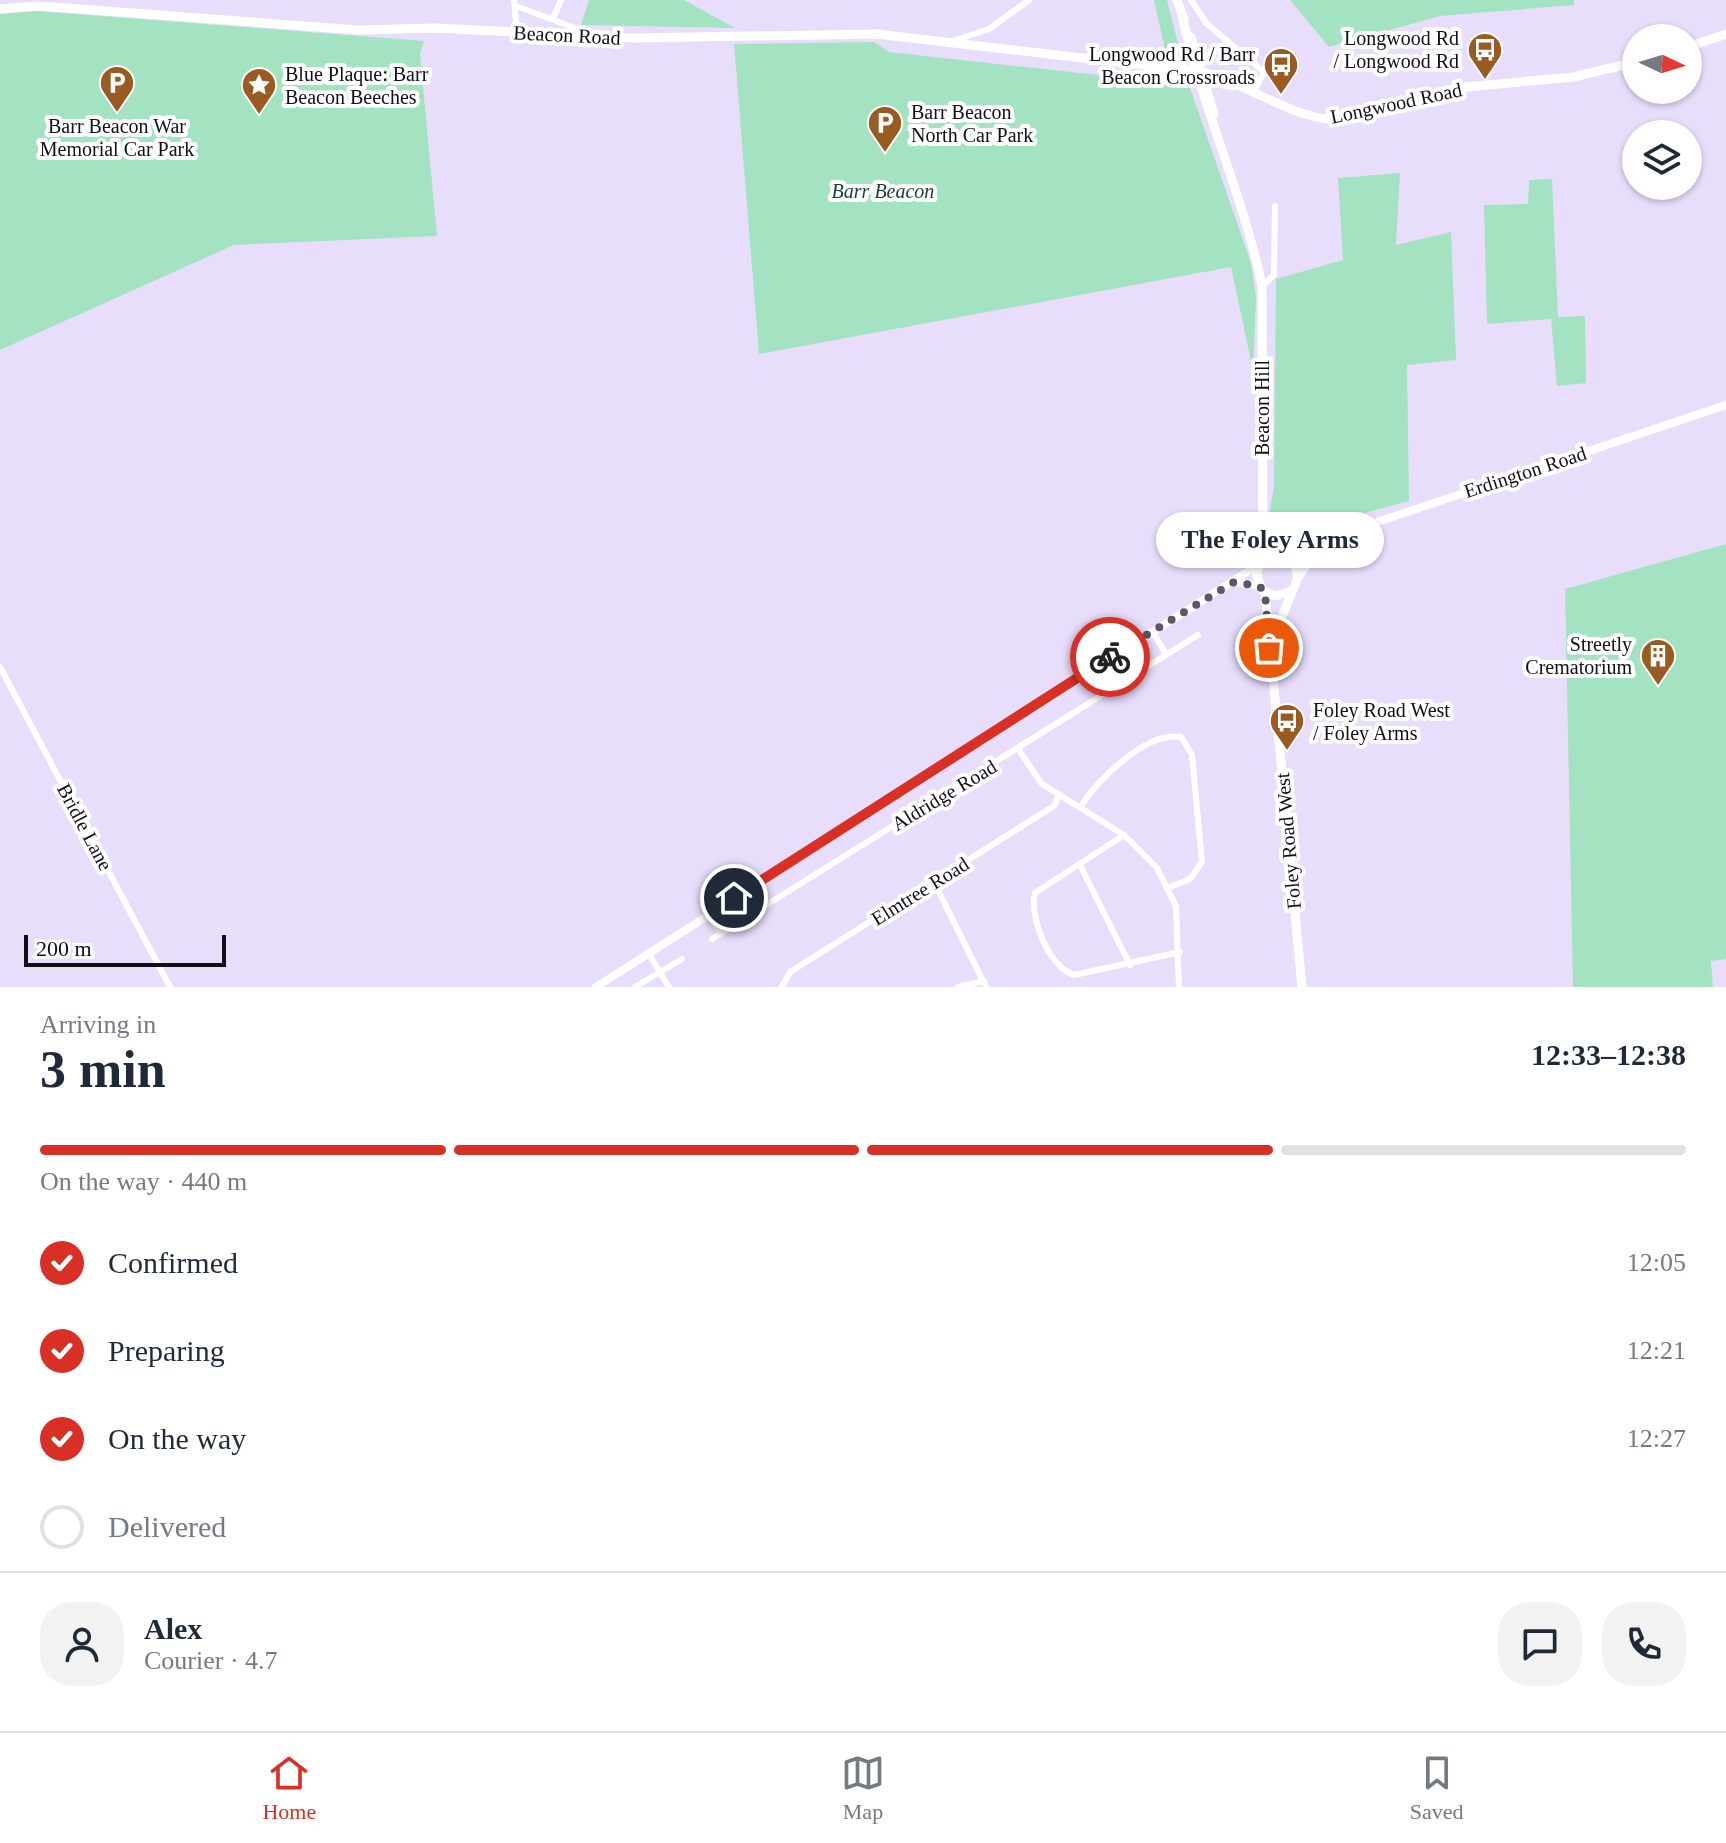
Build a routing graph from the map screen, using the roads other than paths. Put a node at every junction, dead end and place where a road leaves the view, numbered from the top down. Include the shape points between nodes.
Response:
1 (561, 0) edge
2 (1029, 0) edge
3 (1177, 0) edge
4 (1191, 0) edge
5 (515, 3) edge
6 (0, 9) edge
7 (553, 18) junction
8 (575, 28) dead end
9 (517, 32) junction
10 (1726, 34) edge
11 (953, 41) junction
12 (1702, 42) edge
13 (1622, 65) edge
14 (1201, 75) junction
15 (1255, 90) junction
16 (1275, 206) dead end
17 (1262, 286) junction
18 (1726, 405) edge
19 (1262, 529) junction
20 (1324, 538) junction
21 (1280, 554) junction
22 (1260, 561) junction
23 (1297, 580) junction
24 (1234, 582) junction
25 (1262, 589) junction
26 (1291, 591) junction
27 (1152, 631) junction
28 (1198, 635) dead end
29 (1269, 648) junction
30 (1166, 654) junction
31 (0, 667) edge
32 (1018, 749) junction
33 (1059, 795) junction
34 (1081, 806) junction
35 (1124, 835) junction
36 (1080, 865) junction
37 (934, 882) junction
38 (1170, 887) junction
39 (708, 915) junction
40 (721, 933) junction
41 (712, 939) dead end
42 (1180, 952) junction
43 (649, 954) junction
44 (682, 959) dead end
45 (1130, 965) junction
46 (661, 972) junction
47 (985, 984) edge
48 (170, 987) edge
49 (596, 987) edge
50 (635, 987) edge
51 (669, 987) edge
52 (782, 987) edge
53 (958, 987) edge
54 (1179, 987) edge
55 (1302, 987) edge

1 - 7 street
2 - 11 street via 989,29
3 - 14 main road, Beacon Hill
4 - 15 street via 1207,24 1264,72
5 - 7 street
5 - 9 street
6 - 9 main road, Beacon Road via 39,6 358,30
7 - 8 street
9 - 11 main road, Beacon Road via 633,38 876,34
10 - 12 main road
11 - 14 main road, Beacon Road
13 - 15 main road, Longwood Road via 1573,77 1456,88 1329,119 1308,116
14 - 15 main road, Longwood Road
14 - 17 main road, Beacon Hill
16 - 17 street, Beacon Hill via 1274,275
17 - 19 main road, Beacon Hill
18 - 20 street, Erdington Road
19 - 21 main road
19 - 22 main road, Beacon Hill
20 - 21 street, Erdington Road
20 - 23 street
21 - 22 main road
21 - 23 main road via 1295,563
22 - 24 street, Aldridge Road
22 - 25 main road via 1256,578
23 - 26 main road
24 - 25 street
24 - 27 street, Aldridge Road
25 - 26 main road via 1281,595
25 - 29 main road, Foley Road West
26 - 29 main road, Foley Road West
27 - 30 street
27 - 39 street, Aldridge Road
28 - 30 street, Aldridge Road
29 - 55 main road, Foley Road West
30 - 32 street, Aldridge Road
31 - 48 street, Bridle Lane
32 - 33 street via 1042,784
32 - 40 street, Aldridge Road
33 - 34 street
33 - 37 street, Elmtree Road via 1054,806
34 - 35 street
34 - 38 street via 1104,774 1160,738 1181,737 1192,755 1202,862 1190,879
35 - 36 street
35 - 38 street
36 - 45 street
36 - 45 street via 1035,893 1032,904 1058,966 1074,975
37 - 47 street
37 - 52 street, Elmtree Road via 790,972
38 - 42 street
39 - 40 street
39 - 43 street, Aldridge Road
40 - 41 street, Aldridge Road
42 - 45 street
42 - 54 street
43 - 46 street
43 - 49 street, Aldridge Road
44 - 46 street
46 - 50 street
46 - 51 street
47 - 53 street

